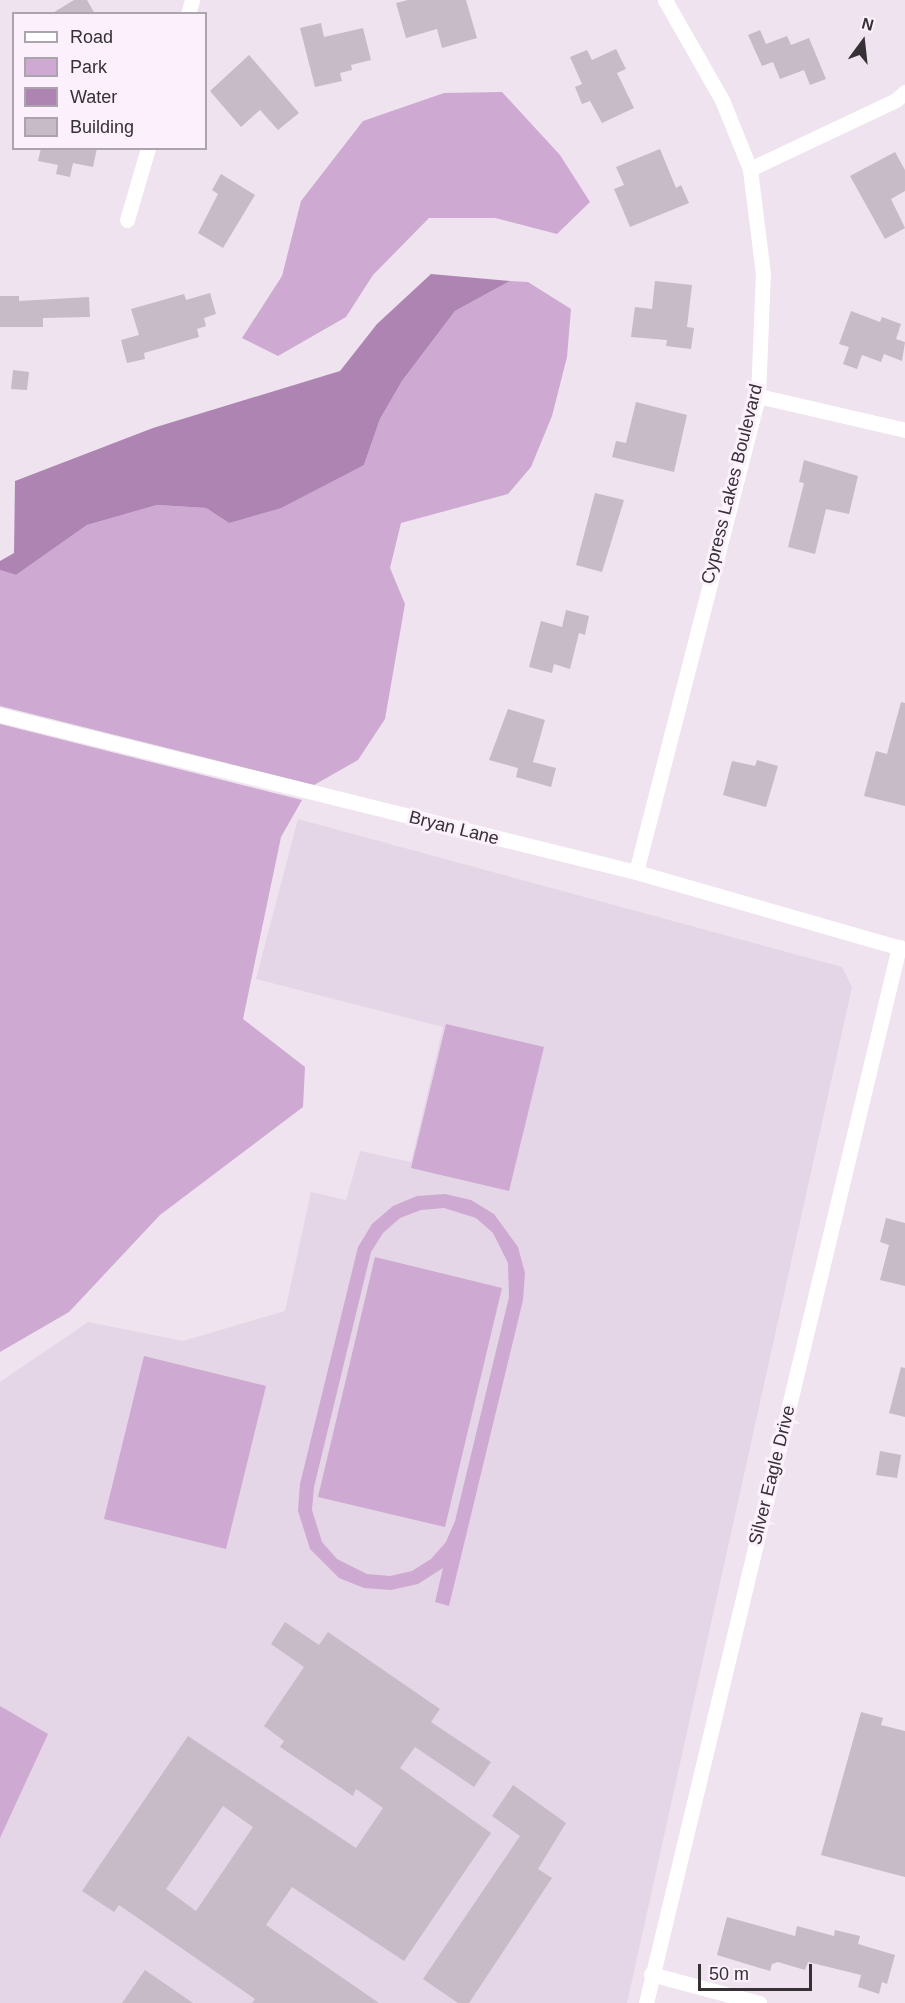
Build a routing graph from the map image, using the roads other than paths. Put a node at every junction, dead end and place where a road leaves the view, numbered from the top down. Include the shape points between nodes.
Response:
1 (665, 0) edge
2 (905, 93) edge
3 (147, 150) edge
4 (750, 169) junction
5 (127, 220) dead end
6 (758, 396) junction
7 (905, 430) edge
8 (0, 715) edge
9 (636, 872) junction
10 (902, 948) edge
11 (651, 1974) junction
12 (646, 2003) edge
13 (759, 2003) edge

1 - 4 street, Cypress Lakes Boulevard via 722,100
2 - 4 street
3 - 5 street
4 - 6 street, Cypress Lakes Boulevard via 763,274
6 - 7 street
6 - 9 street, Cypress Lakes Boulevard
8 - 9 street, Bryan Lane
9 - 10 street, Bryan Lane
10 - 11 street, Silver Eagle Drive
11 - 12 street, Silver Eagle Drive
11 - 13 street

